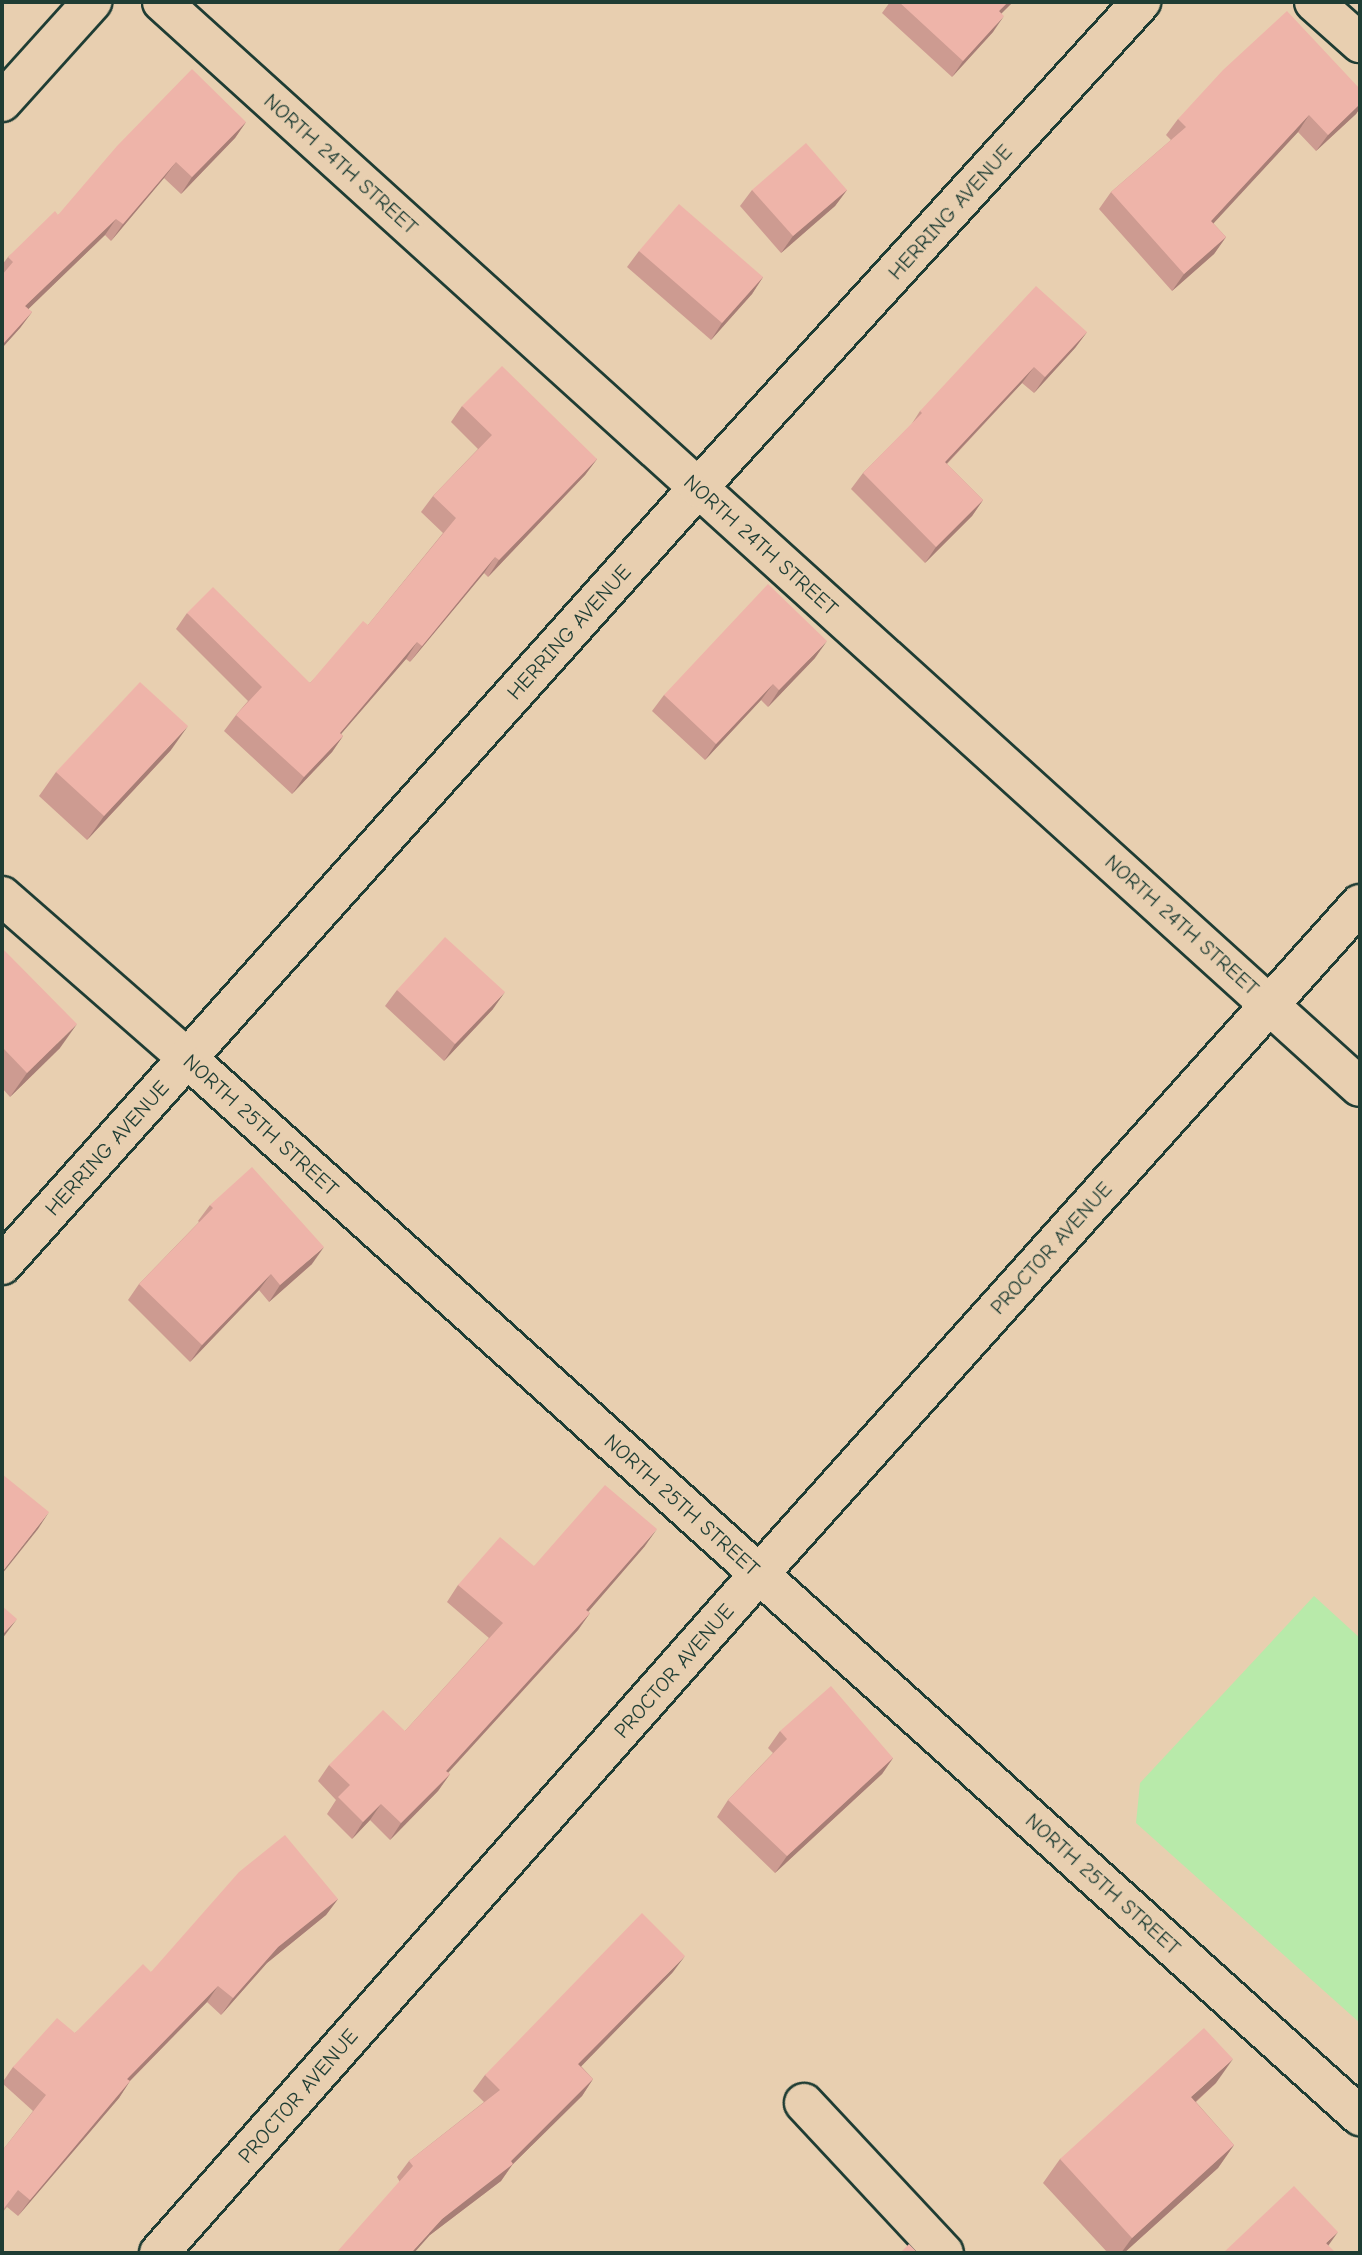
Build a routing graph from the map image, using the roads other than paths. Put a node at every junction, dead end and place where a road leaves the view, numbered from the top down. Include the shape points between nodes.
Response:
1 (92, 2) edge
2 (162, 2) edge
3 (1141, 2) edge
4 (1314, 2) edge
5 (1360, 43) edge
6 (2, 102) edge
7 (698, 488) junction
8 (2, 896) edge
9 (1360, 904) edge
10 (1269, 1004) junction
11 (187, 1058) junction
12 (1360, 1087) edge
13 (2, 1265) edge
14 (759, 1574) junction
15 (804, 2103) dead end
16 (1360, 2116) edge
17 (159, 2253) edge
18 (944, 2253) edge

1 - 6 street
2 - 7 street, NORTH 24TH STREET
3 - 7 street, HERRING AVENUE
4 - 5 street
7 - 10 street, NORTH 24TH STREET
7 - 11 street, HERRING AVENUE
8 - 11 street, NORTH 25TH STREET
9 - 10 street, PROCTOR AVENUE
10 - 12 street, NORTH 24TH STREET
10 - 14 street, PROCTOR AVENUE
11 - 13 street, HERRING AVENUE
11 - 14 street, NORTH 25TH STREET
14 - 16 street, NORTH 25TH STREET
14 - 17 street, PROCTOR AVENUE
15 - 18 street

